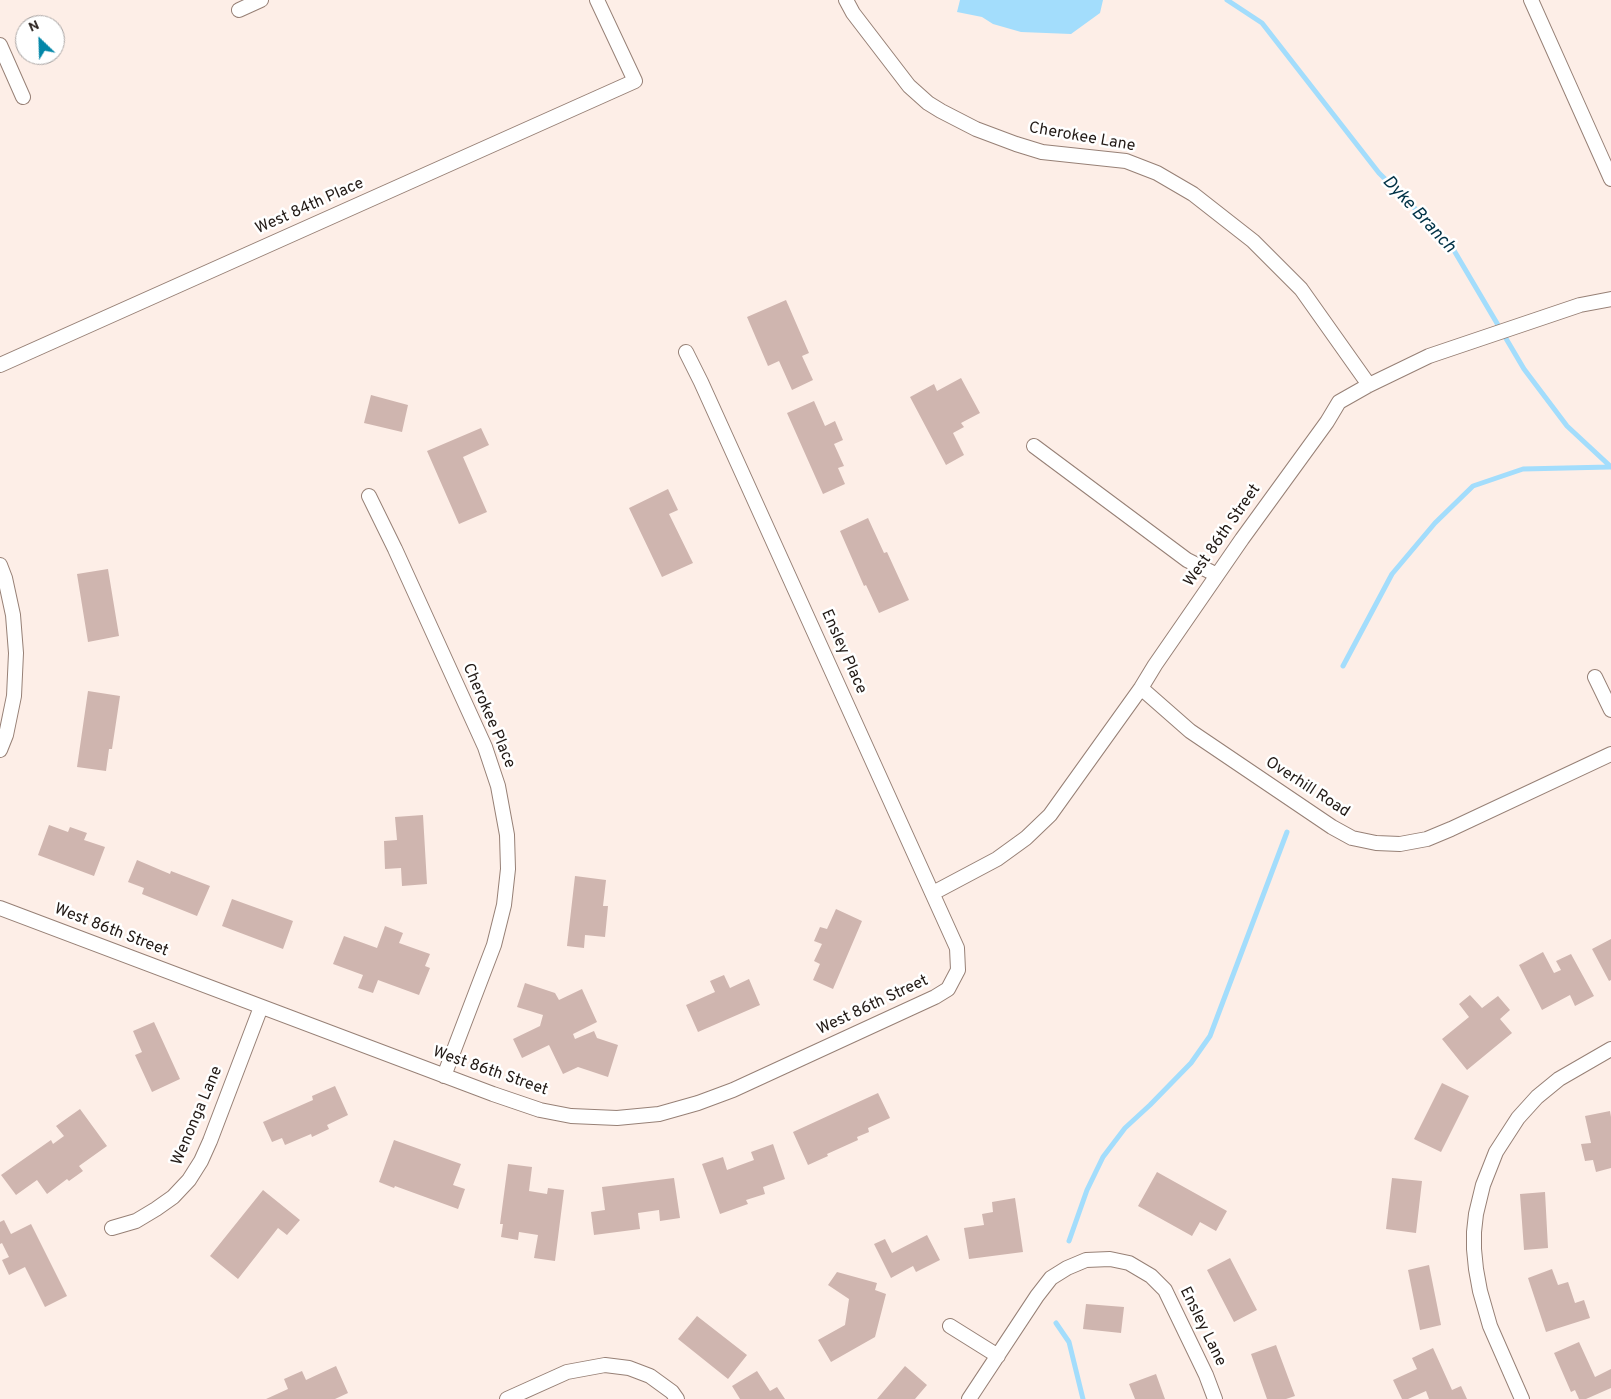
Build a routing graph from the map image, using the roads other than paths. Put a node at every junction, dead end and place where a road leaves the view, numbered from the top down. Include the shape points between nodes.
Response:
1 (261, 0) edge
2 (597, 0) edge
3 (846, 0) edge
4 (1531, 0) edge
5 (239, 10) dead end
6 (0, 45) edge
7 (23, 97) dead end
8 (1611, 179) edge
9 (1611, 299) edge
10 (686, 352) dead end
11 (0, 365) edge
12 (1368, 385) junction
13 (1034, 446) dead end
14 (369, 496) dead end
15 (0, 565) edge
16 (1217, 575) junction
17 (1595, 677) dead end
18 (1141, 688) junction
19 (1611, 710) edge
20 (0, 750) edge
21 (1611, 754) edge
22 (933, 893) junction
23 (0, 908) edge
24 (958, 970) joint
25 (261, 1007) junction
26 (1611, 1049) edge
27 (444, 1076) junction
28 (112, 1228) dead end
29 (950, 1326) dead end
30 (998, 1356) junction
31 (507, 1399) edge
32 (677, 1399) edge
33 (969, 1399) edge
34 (1215, 1399) edge
35 (1522, 1399) edge

1 - 5 street
2 - 11 street, West 84th Place via 635,81
3 - 12 street, Cherokee Lane via 909,86 941,111 976,129 1042,152 1126,161 1157,173 1193,194 1253,241 1301,289
4 - 8 street
6 - 7 street
9 - 12 street, West 86th Street via 1580,305 1429,356
10 - 22 street, Ensley Place
12 - 16 street, West 86th Street via 1339,402
13 - 16 street via 1187,560
14 - 27 street, Cherokee Place via 485,747 498,786 507,835 504,905 494,945
15 - 20 street via 13,615 16,653 14,696
16 - 18 street, West 86th Street
17 - 19 street
18 - 21 street, Overhill Road via 1190,731 1332,828 1352,838 1376,843 1400,844 1427,839
18 - 22 street, West 86th Street via 1050,815 997,859
22 - 24 street, Ensley Place via 957,948
23 - 25 street, West 86th Street
24 - 27 street, West 86th Street via 948,989 935,998 732,1090 659,1114 618,1118 571,1116 540,1110
25 - 27 street, West 86th Street
25 - 28 street, Wenonga Lane via 210,1141 189,1180 156,1209 136,1221
26 - 35 street via 1560,1079 1537,1097 1518,1118 1496,1152 1483,1185 1476,1214 1474,1250 1480,1291 1490,1326
29 - 30 street
30 - 33 street
30 - 34 street, Ensley Lane via 1052,1278 1086,1260 1110,1259 1129,1263 1151,1276 1165,1290
31 - 32 street via 567,1372 605,1365 630,1368 650,1376

